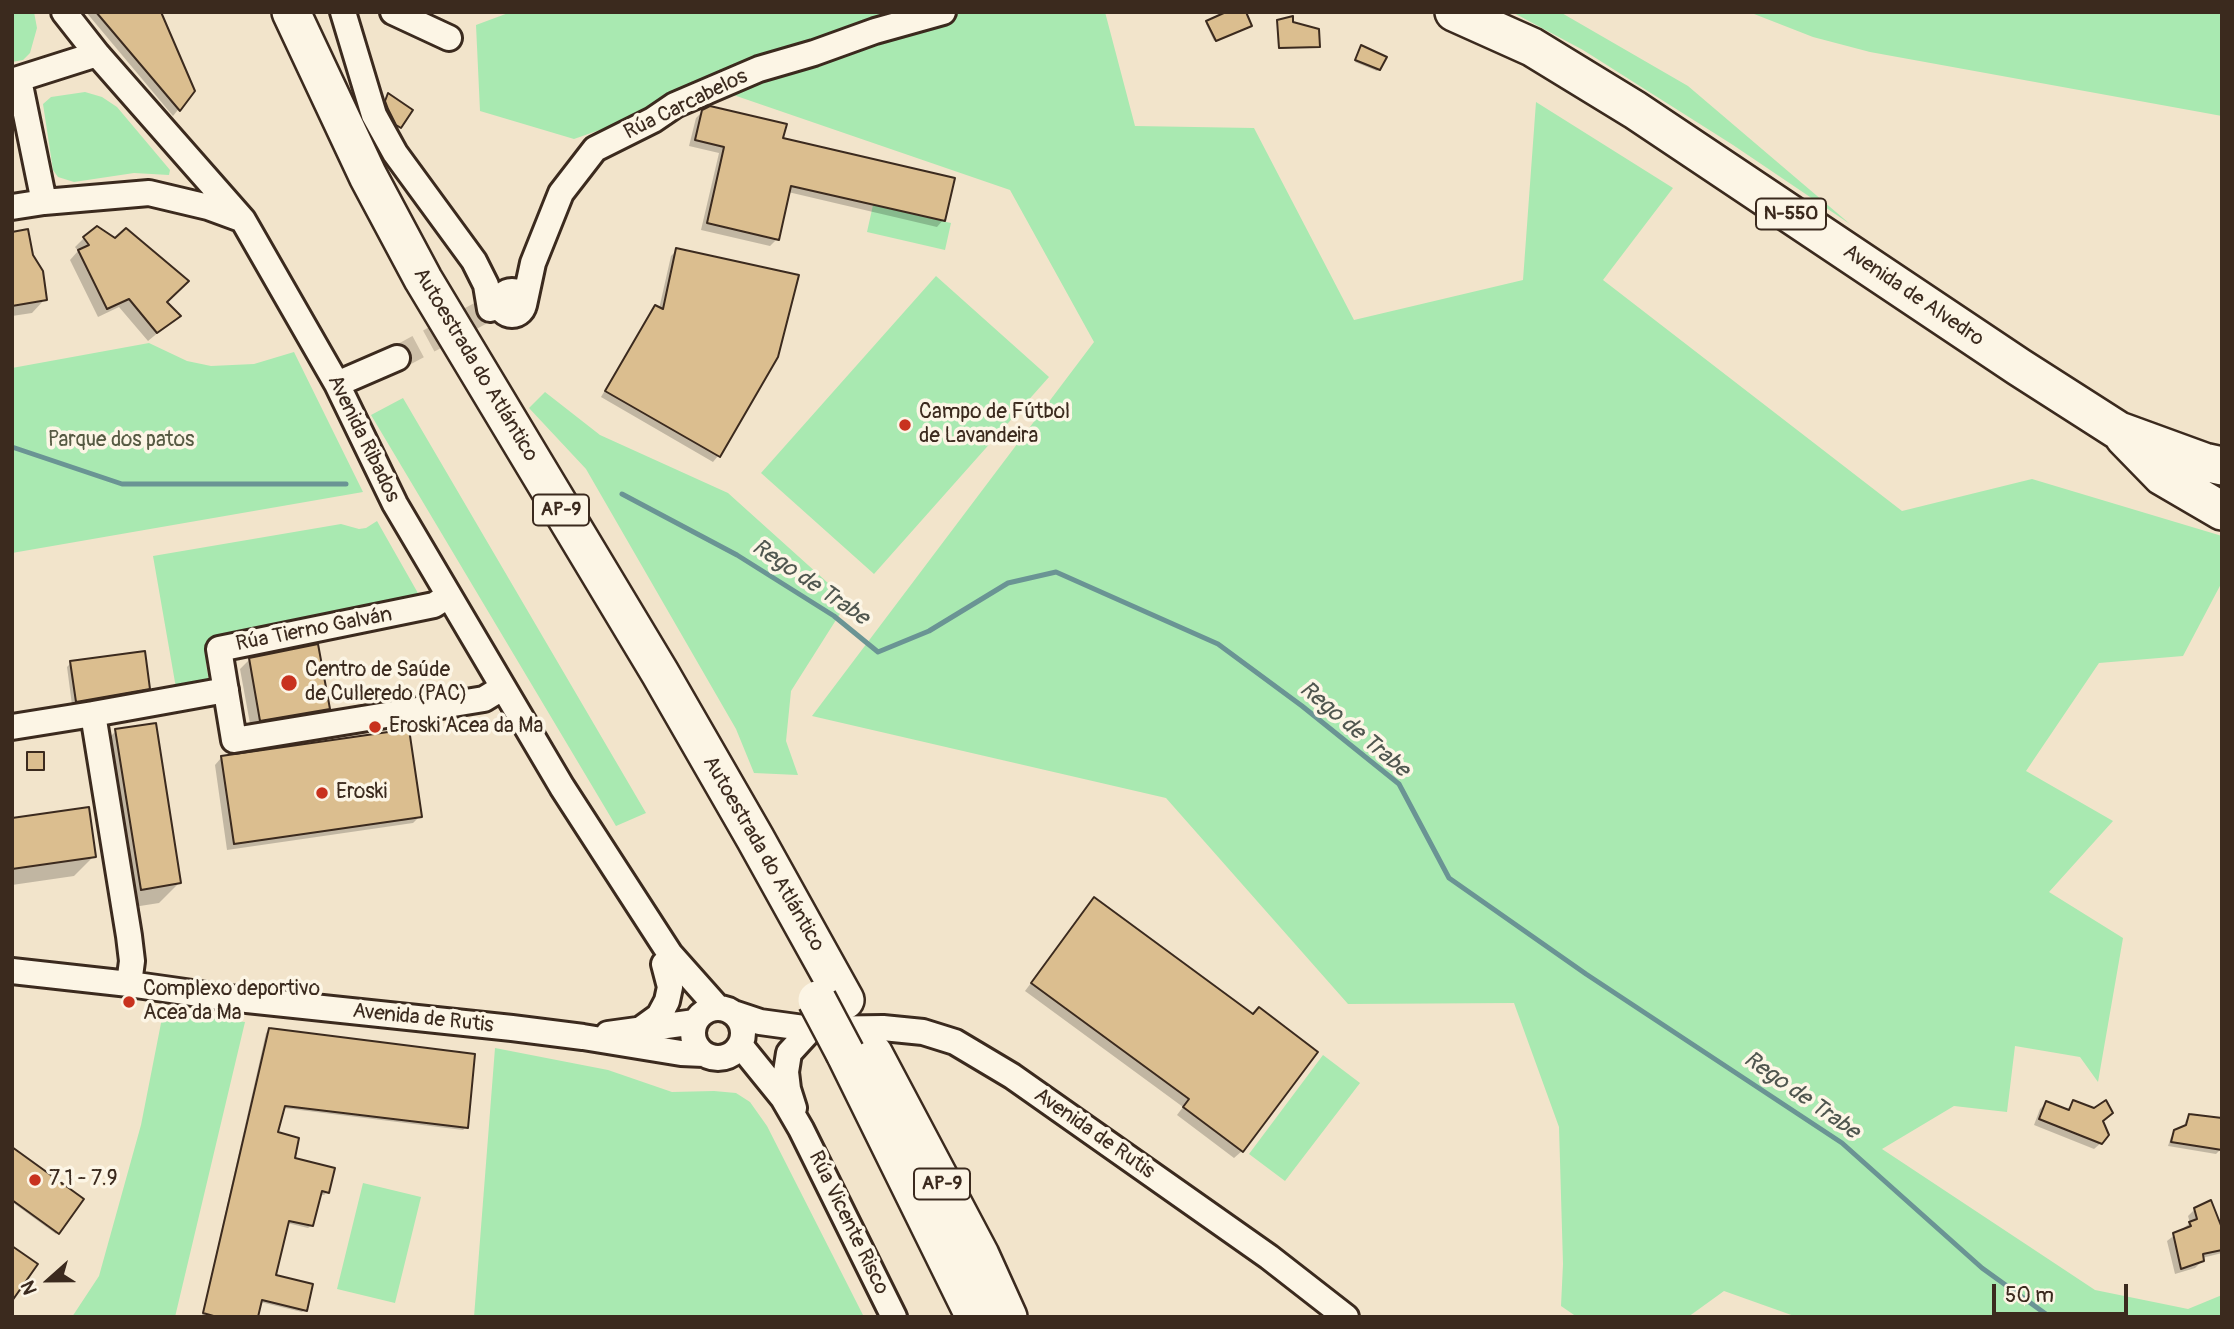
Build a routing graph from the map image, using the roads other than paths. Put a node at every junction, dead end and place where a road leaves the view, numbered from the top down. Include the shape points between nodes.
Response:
1 (64, 12) edge
2 (263, 12) edge
3 (291, 12) edge
4 (343, 12) edge
5 (393, 12) edge
6 (943, 12) edge
7 (1454, 12) edge
8 (449, 38) dead end
9 (97, 54) junction
10 (16, 81) edge
11 (197, 167) junction
12 (149, 193) junction
13 (44, 202) junction
14 (12, 207) edge
15 (243, 220) junction
16 (397, 358) tunnel mouth
17 (337, 384) junction
18 (2119, 431) junction
19 (2222, 466) edge
20 (2222, 511) edge
21 (448, 596) junction
22 (502, 688) junction
23 (226, 690) junction
24 (93, 713) junction
25 (12, 727) edge
26 (628, 891) junction
27 (664, 964) junction
28 (12, 971) edge
29 (129, 984) junction
30 (824, 1010) junction
31 (711, 1015) junction
32 (641, 1029) junction
33 (583, 1037) junction
34 (728, 1049) junction
35 (859, 1053) junction
36 (801, 1129) junction
37 (894, 1317) edge
38 (975, 1317) edge
39 (1008, 1317) edge
40 (1346, 1317) edge

1 - 9 street, Avenida Ribados
2 - 30 highway, Autoestrada do Atlántico / AP-9 via 399,285 657,718
3 - 30 highway, Autoestrada do Atlántico / AP-9 via 368,176 423,279 755,838
4 - 6 street, Rúa Carcabelos via 373,115 501,305 533,263 561,193 595,149 676,105 759,69
5 - 8 street
7 - 18 highway, Avenida de Alvedro / N-550 via 1532,47 1635,110
9 - 10 street
9 - 11 street, Avenida Ribados
10 - 13 street
11 - 12 street via 189,181
11 - 15 street, Avenida Ribados
12 - 13 street
12 - 15 street via 208,206
13 - 14 street
15 - 17 street, Avenida Ribados
16 - 17 street
17 - 21 street, Avenida Ribados via 395,504
18 - 19 highway, Avenida de Alvedro / N-550
18 - 20 highway, Avenida de Alvedro / N-550 via 2162,476
21 - 22 street, Avenida Ribados
21 - 23 street, Rúa Tierno Galván via 434,605 219,649
22 - 23 street, Rúa Tierno Galván via 484,699 234,740
22 - 26 street, Avenida Ribados
23 - 24 street
24 - 25 street
24 - 29 street via 129,936
26 - 27 street, Avenida Ribados
26 - 31 street, Avenida Ribados
27 - 31 street, Avenida Ribados
27 - 32 street via 670,987 667,1001 659,1016
28 - 29 street, Avenida de Rutis
29 - 33 street, Avenida de Rutis
30 - 31 street, Avenida de Rutis via 760,1022
30 - 34 street, Avenida de Rutis
30 - 35 highway, AP-9, bridge
30 - 36 street via 789,1052 788,1089
30 - 40 street, Avenida de Rutis via 955,1042 1012,1076 1269,1257
31 - 32 street, Avenida de Rutis
31 - 34 street via 742,1027
31 - 34 street via 693,1040
32 - 33 street, Avenida de Rutis
33 - 34 street, Avenida de Rutis via 681,1053
34 - 36 street, Rúa Vicente Risco
35 - 38 highway, AP-9
35 - 39 highway, AP-9 via 980,1255
36 - 37 street, Rúa Vicente Risco

